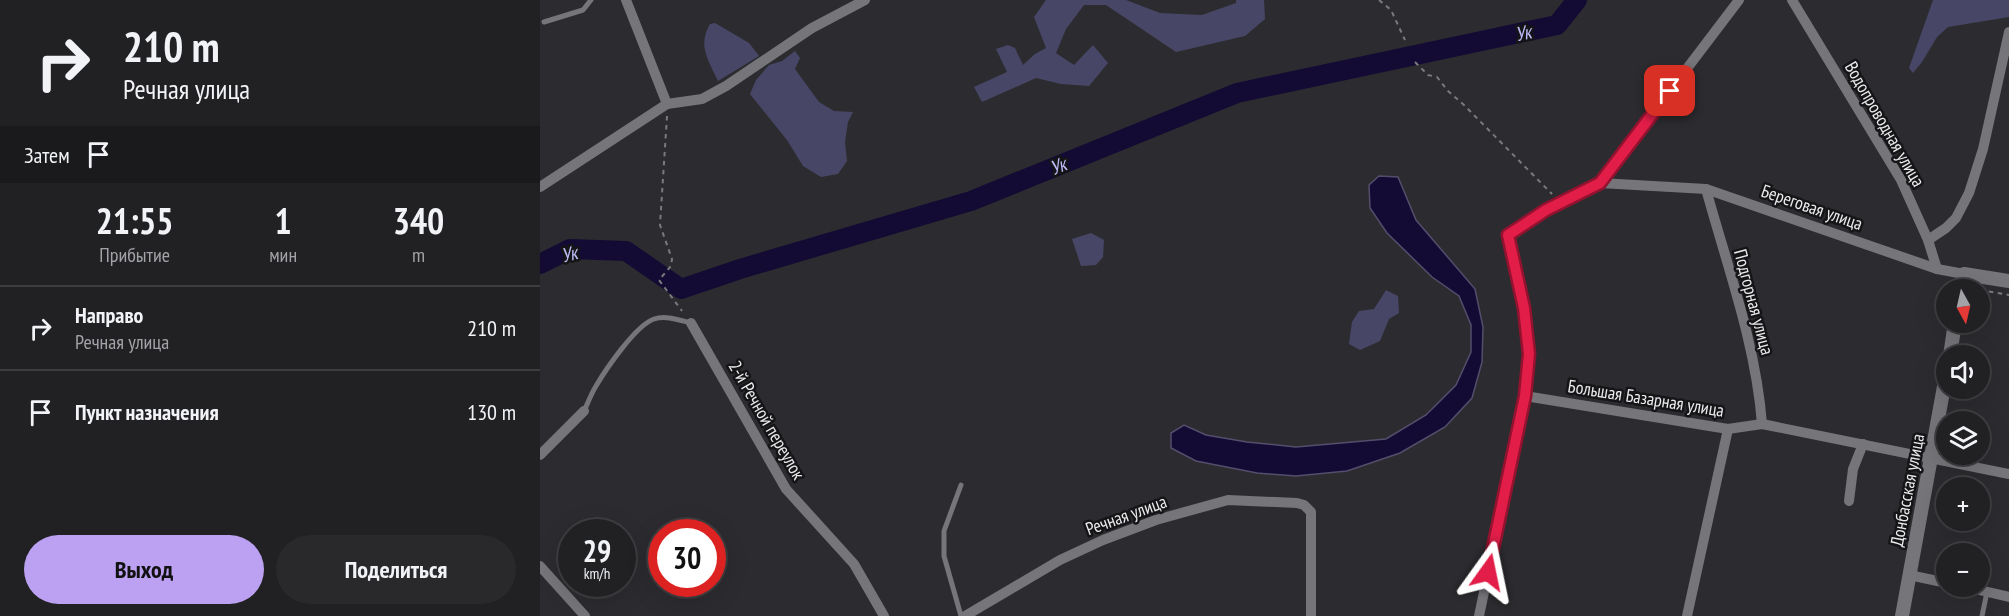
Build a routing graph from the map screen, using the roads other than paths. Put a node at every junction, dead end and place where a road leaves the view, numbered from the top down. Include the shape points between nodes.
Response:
1 (591, 0) edge
2 (626, 0) edge
3 (865, 0) edge
4 (1739, 0) edge
5 (1792, 0) edge
6 (544, 22) dead end
7 (2009, 32) edge
8 (667, 104) junction
9 (1600, 183) junction
10 (540, 187) edge
11 (1706, 189) junction
12 (1928, 240) junction
13 (1937, 269) junction
14 (1964, 274) junction
15 (1963, 279) edge
16 (2009, 281) edge
17 (691, 323) joint
18 (1525, 396) junction
19 (1942, 399) edge
20 (584, 411) joint
21 (1762, 424) junction
22 (1728, 429) junction
23 (1863, 444) junction
24 (540, 454) edge
25 (1932, 457) junction
26 (2009, 474) edge
27 (961, 485) dead end
28 (1849, 501) dead end
29 (540, 566) edge
30 (1909, 575) junction
31 (1936, 581) edge
32 (1990, 593) edge
33 (1986, 597) edge
34 (2009, 597) edge
35 (585, 616) edge
36 (884, 616) edge
37 (960, 616) edge
38 (965, 616) edge
39 (1311, 616) edge
40 (1479, 616) edge
41 (1687, 616) edge
42 (1902, 616) edge
43 (1982, 616) edge

1 - 6 lane via 583,10
2 - 8 street
3 - 8 street via 812,28 726,87 702,99
4 - 9 street
5 - 12 street, Водопроводная улица via 1901,180
7 - 12 street via 1969,193 1956,218
8 - 10 street
9 - 11 street, Береговая улица
9 - 18 street via 1508,235 1524,308 1529,354
11 - 13 street, Береговая улица
11 - 21 street, Подгорная улица via 1760,391
12 - 13 street, Водопроводная улица
13 - 14 street, Береговая улица
14 - 15 street
14 - 16 street, Береговая улица
17 - 20 lane via 666,318 644,324 596,386
17 - 36 street, 2-й Речной переулок via 786,489 854,564
18 - 22 street, Большая Базарная улица
18 - 40 street
19 - 25 street, Донбасская улица
20 - 24 street
21 - 22 street, Большая Базарная улица
21 - 23 street, Большая Базарная улица
22 - 41 street
23 - 25 street, Большая Базарная улица
23 - 28 street via 1853,469
25 - 26 street, Большая Базарная улица
25 - 30 street, Донбасская улица
27 - 37 lane via 945,531 944,556
29 - 35 street
30 - 31 street
30 - 42 street, Донбасская улица
32 - 34 street
33 - 43 lane
38 - 39 street, Речная улица via 1060,560 1103,540 1228,500 1297,503 1311,512

